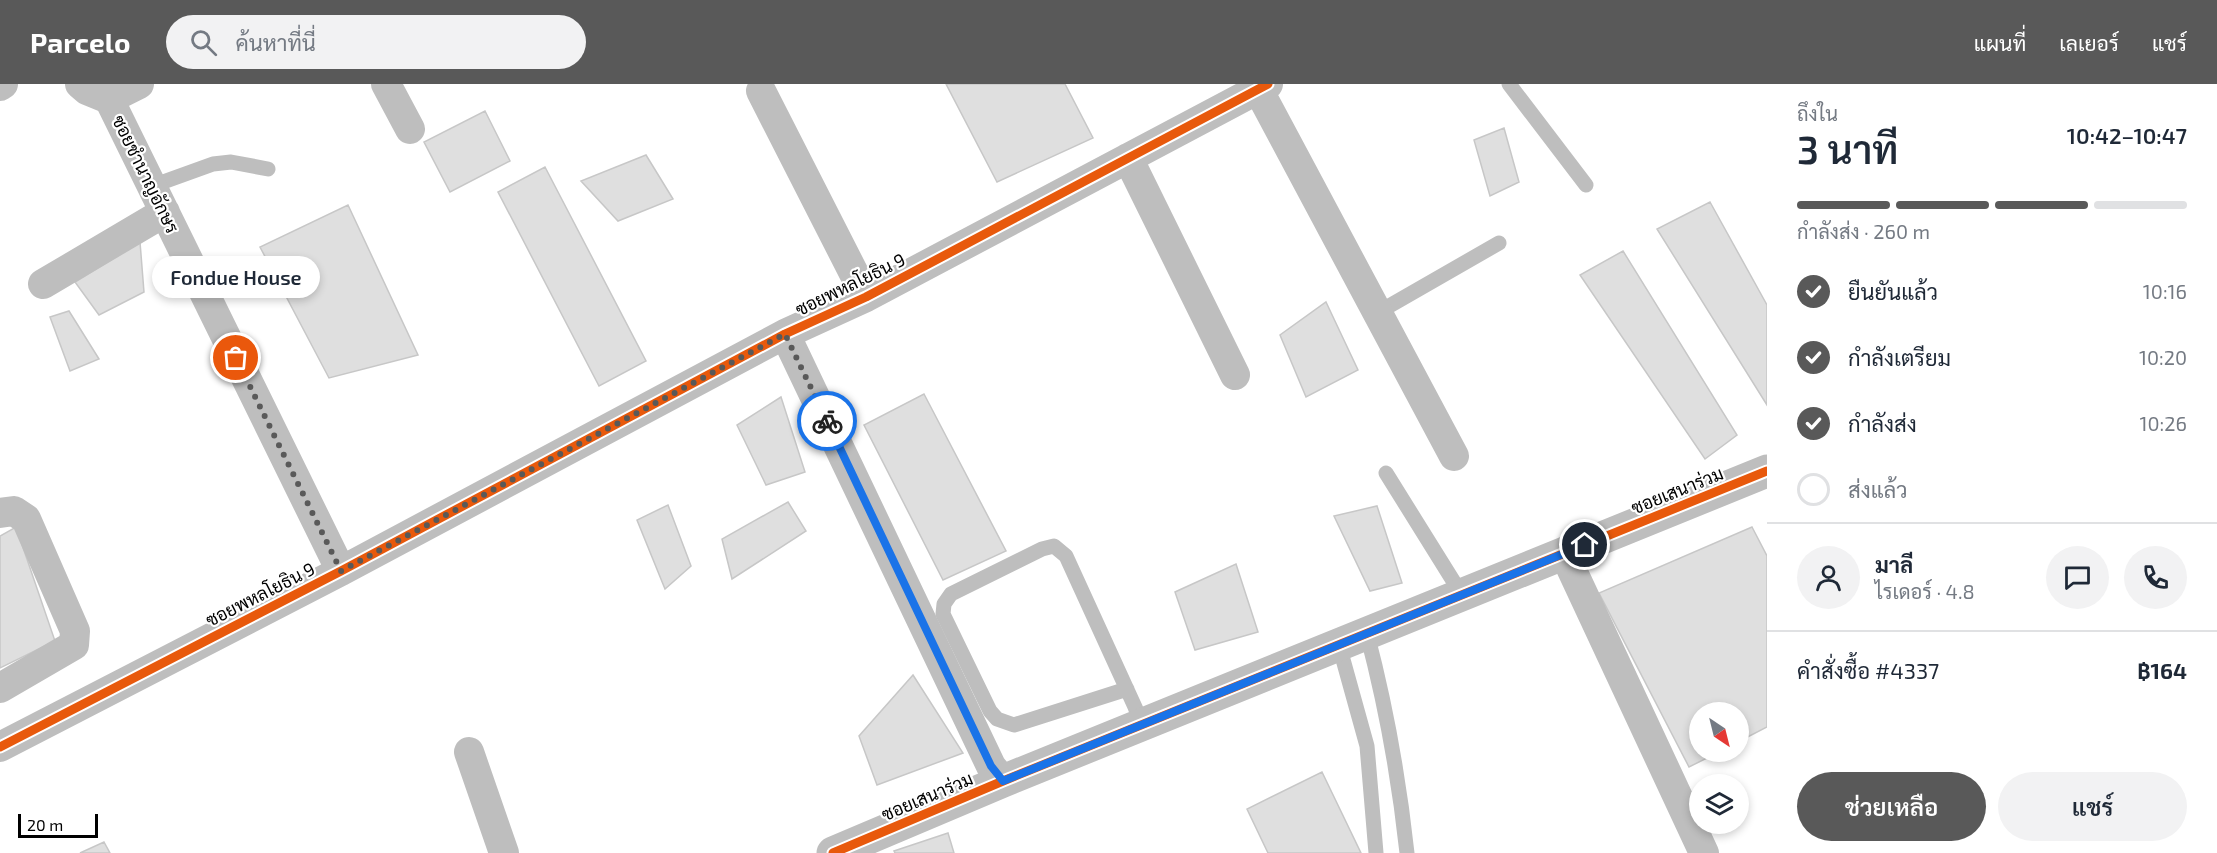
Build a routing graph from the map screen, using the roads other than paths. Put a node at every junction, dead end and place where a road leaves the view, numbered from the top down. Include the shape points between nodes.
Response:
1 (80, 84) edge
2 (139, 84) edge
3 (386, 84) edge
4 (1509, 84) edge
5 (1263, 87) edge
6 (761, 91) dead end
7 (110, 99) junction
8 (410, 129) dead end
9 (1128, 158) junction
10 (268, 169) dead end
11 (1586, 185) dead end
12 (158, 199) junction
13 (1499, 243) dead end
14 (43, 284) dead end
15 (866, 297) junction
16 (1377, 313) junction
17 (785, 334) junction
18 (1235, 375) dead end
19 (1454, 456) dead end
20 (1767, 471) edge
21 (1386, 473) dead end
22 (0, 513) edge
23 (1564, 553) junction
24 (341, 571) junction
25 (1462, 595) junction
26 (1353, 639) junction
27 (0, 688) edge
28 (1126, 689) junction
29 (1142, 725) junction
30 (0, 747) edge
31 (469, 752) dead end
32 (1003, 781) junction
33 (504, 853) edge
34 (833, 853) edge
35 (1376, 853) edge
36 (1407, 853) edge
37 (1704, 853) edge

1 - 7 street
2 - 7 street, ซอยชำนาญอักษร
3 - 8 street
4 - 11 lane
5 - 9 street, ซอยพหลโยธิน 9
5 - 16 street
6 - 15 street
7 - 12 street, ซอยชำนาญอักษร
9 - 15 street, ซอยพหลโยธิน 9
9 - 18 street
10 - 12 lane via 231,162 213,164
12 - 14 street
12 - 24 street, ซอยชำนาญอักษร
13 - 16 lane
15 - 17 street, ซอยพหลโยธิน 9
16 - 19 street
17 - 24 street, ซอยพหลโยธิน 9
17 - 32 street via 991,766
20 - 23 street, ซอยเสนาร่วม
21 - 25 lane
22 - 27 street via 14,511 26,519 75,631 74,645
23 - 25 street, ซอยเสนาร่วม
23 - 37 street
24 - 30 street, ซอยพหลโยธิน 9
25 - 26 street, ซอยเสนาร่วม
26 - 29 street, ซอยเสนาร่วม
26 - 35 lane
26 - 36 lane via 1388,726
28 - 28 lane via 1066,556 1054,546 951,594 944,604 943,614 997,719 1014,725
28 - 29 lane
29 - 32 street, ซอยเสนาร่วม
31 - 33 street
32 - 34 street, ซอยเสนาร่วม

